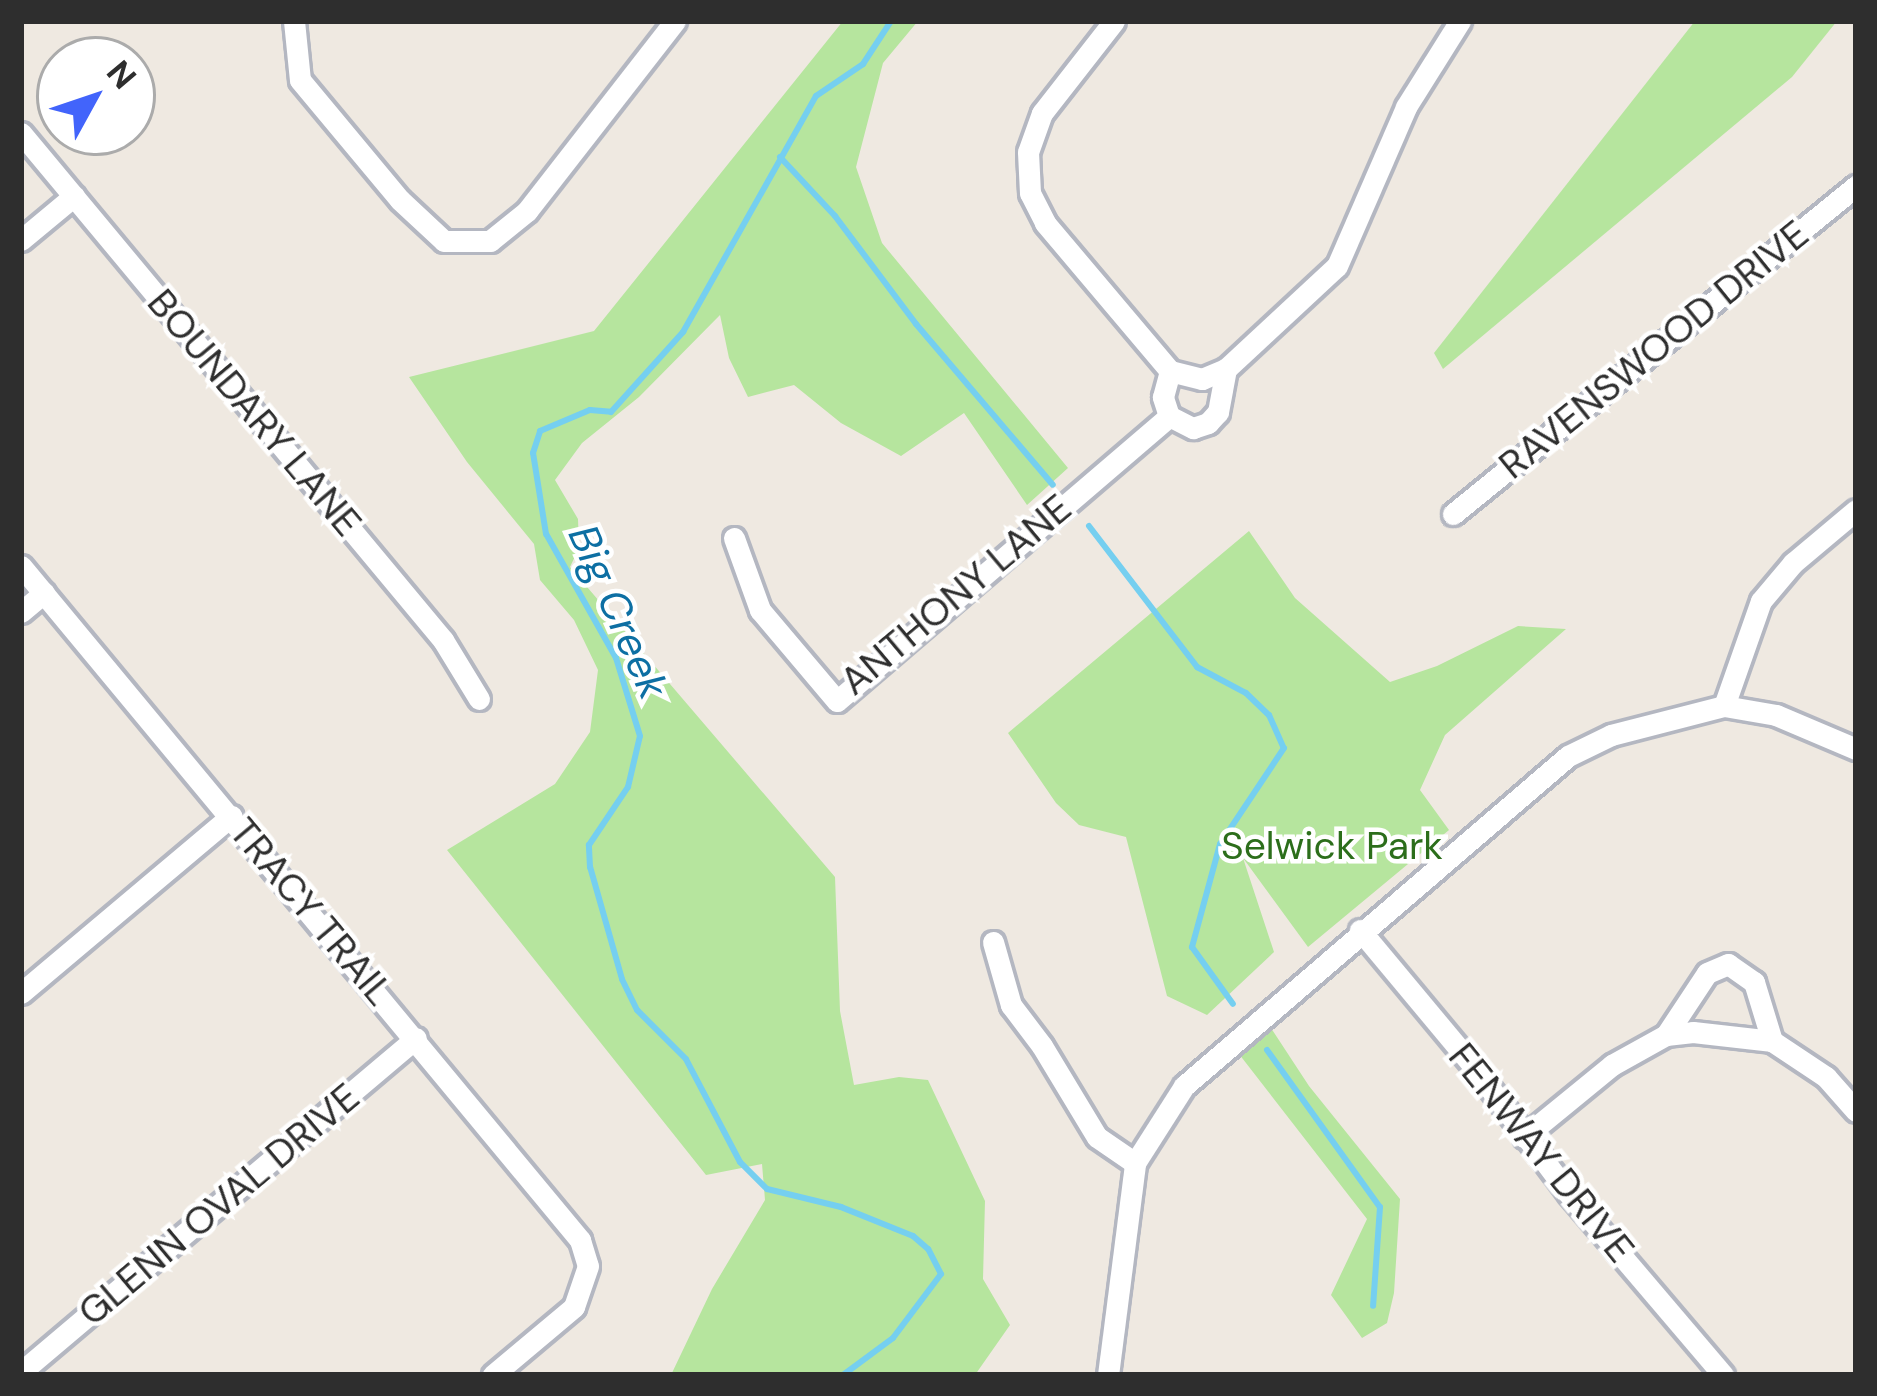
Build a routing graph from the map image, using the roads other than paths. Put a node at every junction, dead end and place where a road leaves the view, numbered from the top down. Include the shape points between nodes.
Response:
1 (675, 21) edge
2 (1114, 21) edge
3 (1460, 21) edge
4 (293, 23) edge
5 (21, 133) edge
6 (1856, 186) edge
7 (74, 196) junction
8 (21, 240) edge
9 (1226, 369) junction
10 (1170, 371) junction
11 (1169, 416) junction
12 (1856, 510) edge
13 (1453, 514) dead end
14 (734, 538) dead end
15 (21, 566) edge
16 (44, 593) junction
17 (21, 612) edge
18 (479, 699) dead end
19 (1724, 706) junction
20 (1856, 749) edge
21 (231, 816) junction
22 (1360, 930) junction
23 (993, 942) dead end
24 (21, 993) edge
25 (1666, 1035) junction
26 (416, 1039) junction
27 (1772, 1042) junction
28 (1856, 1111) edge
29 (1524, 1137) junction
30 (1135, 1162) junction
31 (21, 1372) edge
32 (493, 1375) edge
33 (1108, 1375) edge
34 (1723, 1375) edge

1 - 4 street via 527,211 490,242 443,242 400,200 300,80
2 - 10 street via 1042,113 1028,152 1030,193 1045,223
3 - 9 street via 1406,107 1337,266
5 - 7 street, BOUNDARY LANE
6 - 13 street, RAVENSWOOD DRIVE
7 - 8 street
7 - 18 street, BOUNDARY LANE via 443,640
9 - 10 street via 1202,380
9 - 11 street via 1218,412 1208,423 1193,428
10 - 11 street via 1162,397
11 - 14 street, ANTHONY LANE via 837,701 760,610
12 - 19 street via 1793,562 1761,601
15 - 16 street, TRACY TRAIL
16 - 17 street
16 - 21 street, TRACY TRAIL
19 - 20 street via 1776,715
19 - 22 street via 1611,735 1568,756
21 - 24 street
21 - 26 street, TRACY TRAIL
22 - 29 street, FENWAY DRIVE
22 - 30 street via 1184,1086
23 - 30 street via 1010,1005 1097,1137
25 - 27 street via 1718,1032
25 - 27 street via 1707,973 1728,964 1754,982
25 - 29 street via 1612,1065
26 - 31 street, GLENN OVAL DRIVE
26 - 32 street, TRACY TRAIL via 566,1218 588,1266 574,1307
27 - 28 street via 1826,1076
29 - 34 street, FENWAY DRIVE
30 - 33 street

